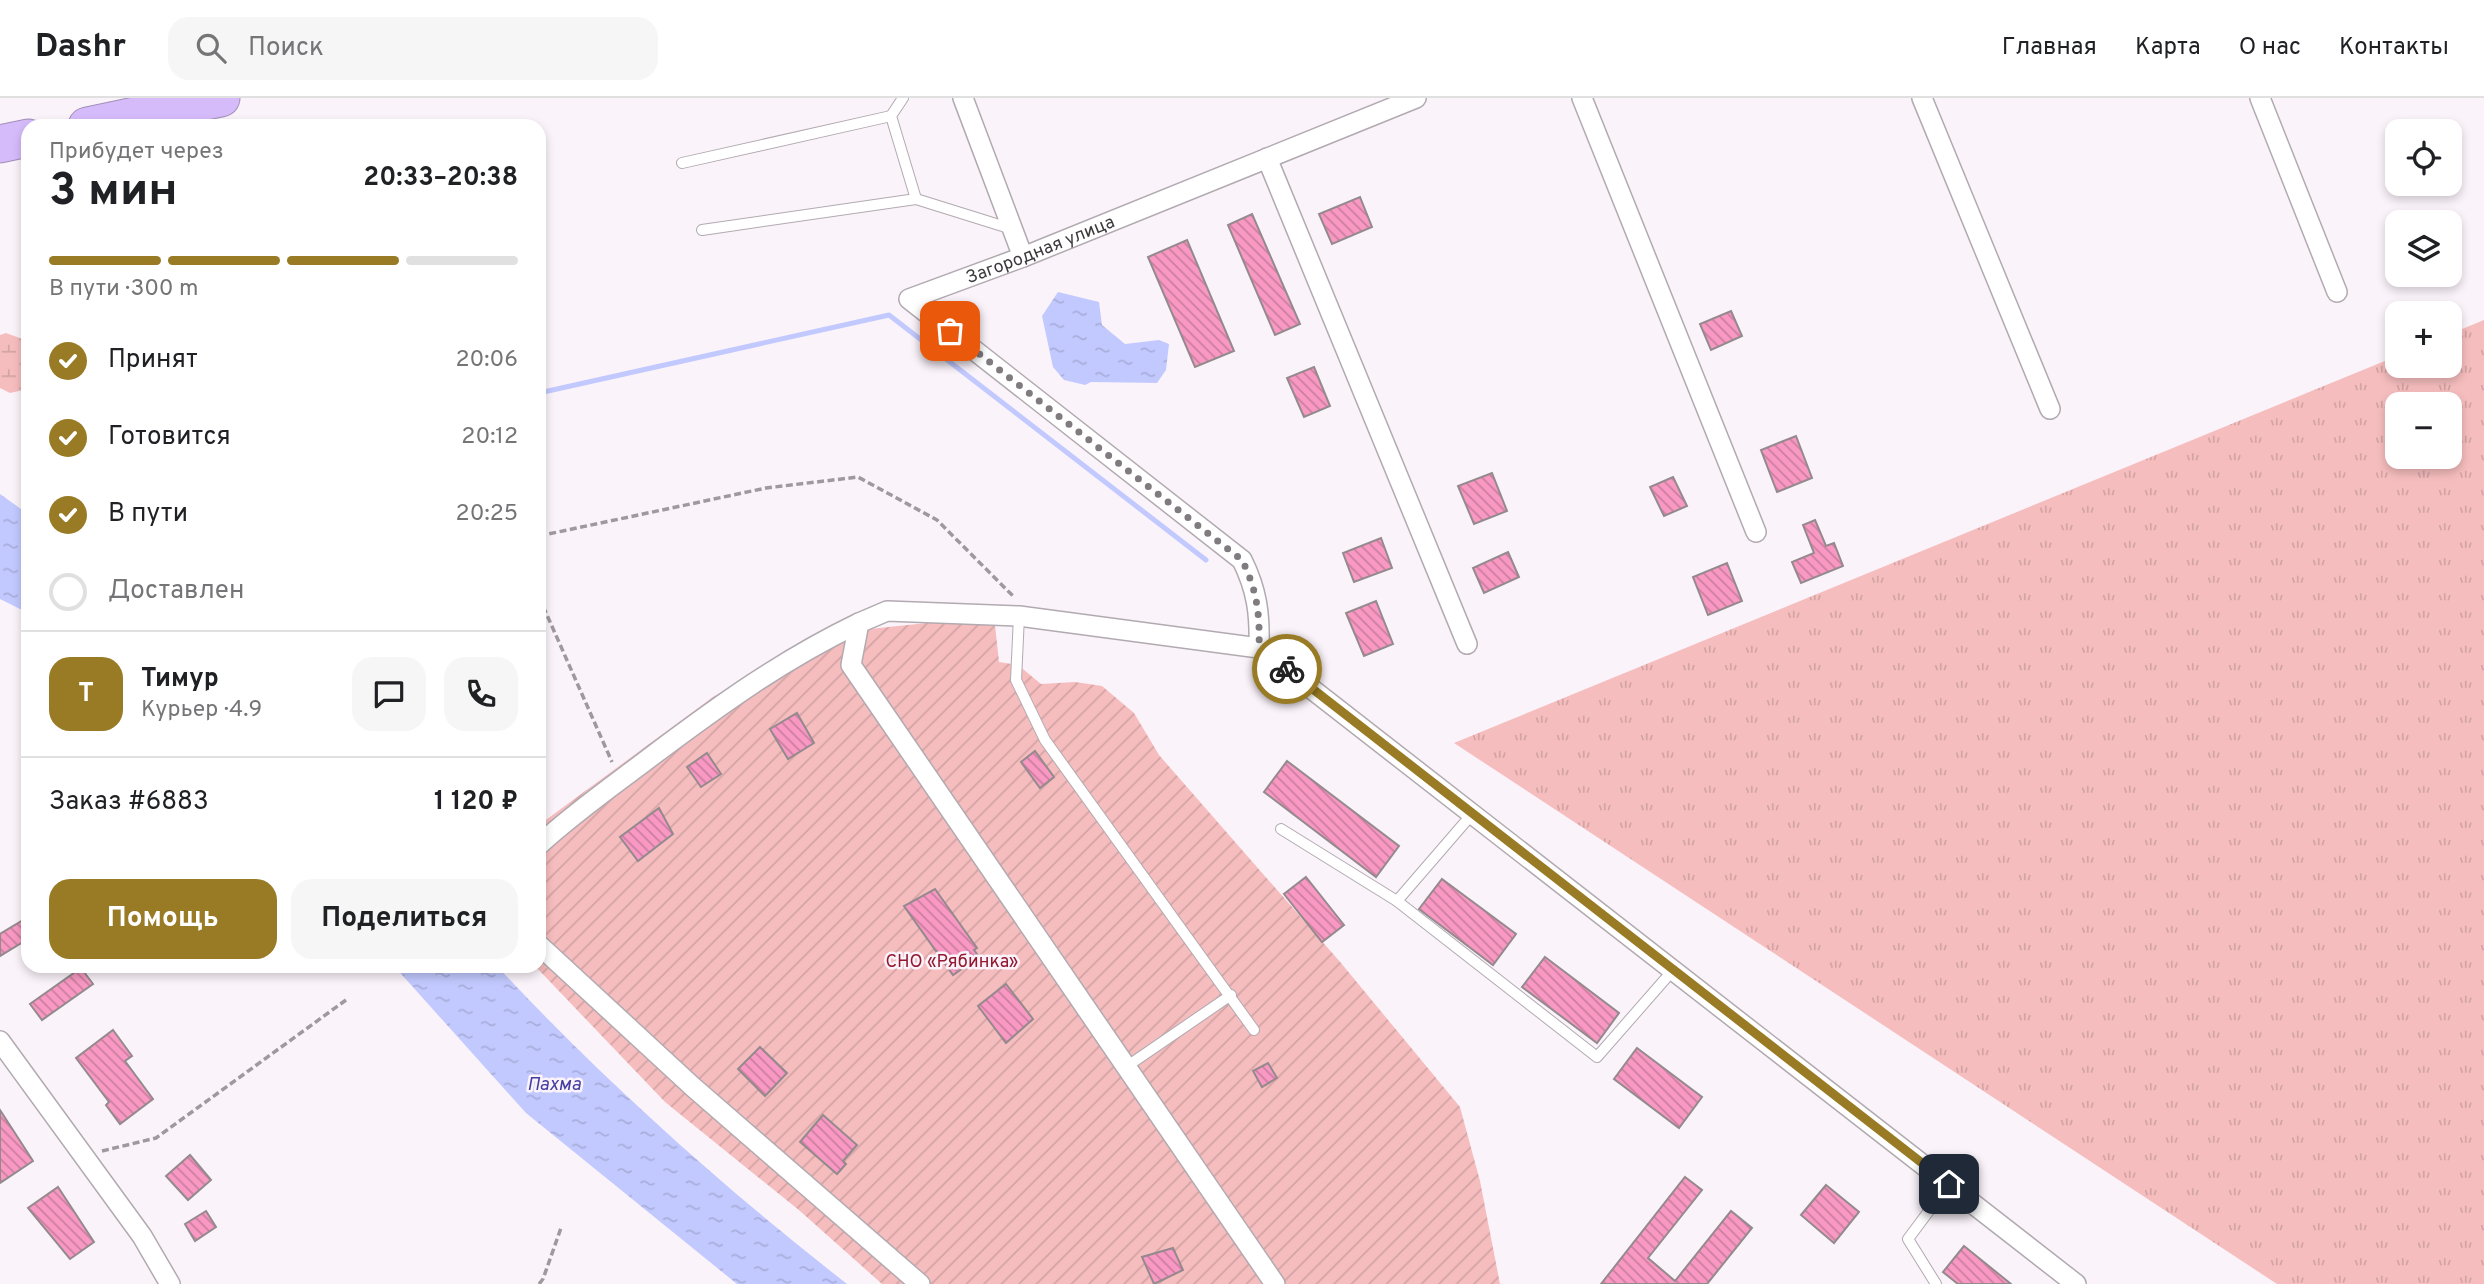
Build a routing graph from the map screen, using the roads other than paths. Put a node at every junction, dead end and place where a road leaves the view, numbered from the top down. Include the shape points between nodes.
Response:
1 (222, 98) edge
2 (903, 98) edge
3 (963, 98) edge
4 (1416, 98) edge
5 (1583, 98) edge
6 (1922, 98) edge
7 (2260, 98) edge
8 (1390, 103) edge
9 (891, 116) junction
10 (121, 119) edge
11 (21, 140) edge
12 (0, 144) edge
13 (1267, 158) junction
14 (682, 163) dead end
15 (916, 199) junction
16 (1012, 229) junction
17 (702, 230) dead end
18 (1023, 257) junction
19 (2337, 292) dead end
20 (2050, 409) dead end
21 (1756, 532) dead end
22 (1027, 617) junction
23 (859, 623) junction
24 (1467, 644) dead end
25 (1259, 648) junction
26 (1474, 812) junction
27 (1281, 829) dead end
28 (546, 839) edge
29 (1397, 901) junction
30 (546, 951) edge
31 (1674, 969) junction
32 (1231, 995) junction
33 (1254, 1030) dead end
34 (0, 1041) edge
35 (1126, 1067) junction
36 (1949, 1184) junction
37 (170, 1284) edge
38 (920, 1284) edge
39 (1275, 1284) edge
40 (1936, 1284) edge
41 (2076, 1284) edge

1 - 10 highway
2 - 9 lane
3 - 16 street
4 - 8 street, Загородная улица
5 - 21 street
6 - 20 street
7 - 19 street
8 - 13 street, Загородная улица
9 - 14 lane
9 - 15 lane
11 - 12 highway
13 - 18 street, Загородная улица
13 - 24 street
15 - 16 lane
15 - 17 lane
16 - 18 street
18 - 25 street, Загородная улица via 909,299 1242,560 1260,610
22 - 23 street via 887,611
22 - 25 street
22 - 32 lane via 1016,680 1045,740
23 - 28 street via 802,651 724,702
23 - 35 street via 851,665
25 - 26 street
26 - 29 lane
26 - 31 street
27 - 29 lane
29 - 31 lane via 1597,1058
30 - 38 street via 693,1087
31 - 36 street
32 - 33 lane
32 - 35 lane
34 - 37 street via 142,1236
35 - 39 street
36 - 40 lane via 1908,1239
36 - 41 street

